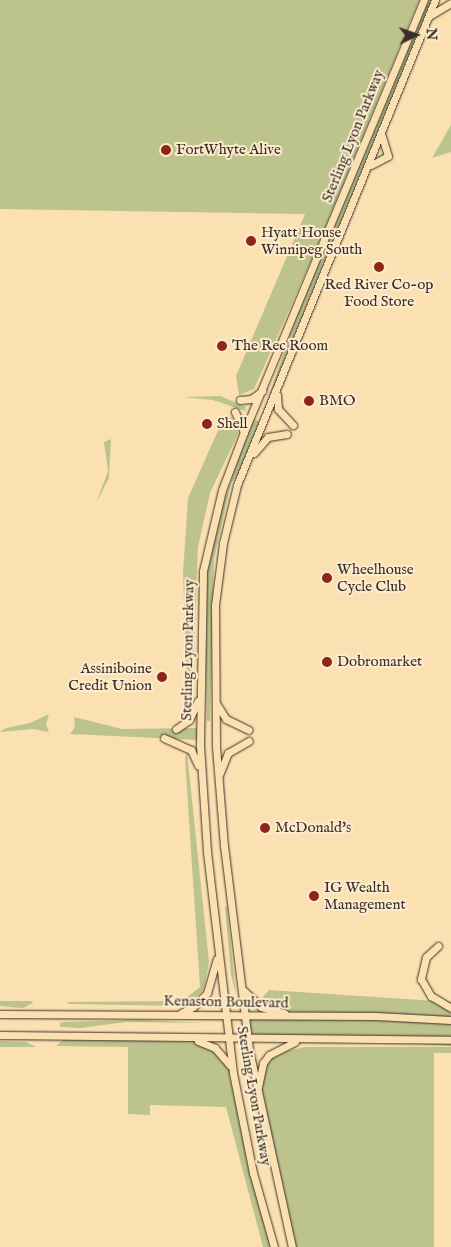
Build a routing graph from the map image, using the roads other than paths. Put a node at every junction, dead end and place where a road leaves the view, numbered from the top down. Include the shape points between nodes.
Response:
1 (424, 0) edge
2 (435, 0) edge
3 (451, 3) edge
4 (428, 19) junction
5 (381, 134) junction
6 (367, 169) junction
7 (280, 384) junction
8 (262, 391) junction
9 (240, 400) dead end
10 (235, 412) dead end
11 (293, 425) dead end
12 (244, 432) junction
13 (288, 434) dead end
14 (244, 468) junction
15 (200, 696) junction
16 (215, 700) junction
17 (176, 729) dead end
18 (249, 730) dead end
19 (164, 738) dead end
20 (249, 741) dead end
21 (201, 776) junction
22 (218, 780) junction
23 (438, 946) dead end
24 (218, 954) junction
25 (243, 990) junction
26 (451, 1008) edge
27 (0, 1014) edge
28 (177, 1015) junction
29 (226, 1015) junction
30 (245, 1015) junction
31 (294, 1016) junction
32 (451, 1020) edge
33 (0, 1034) edge
34 (190, 1038) junction
35 (229, 1039) junction
36 (248, 1039) junction
37 (302, 1039) junction
38 (451, 1040) edge
39 (233, 1072) junction
40 (257, 1093) junction
41 (274, 1247) edge
42 (292, 1247) edge

1 - 8 main road, Sterling Lyon Parkway
2 - 4 main road, Sterling Lyon Parkway
3 - 4 main road via 437,9
4 - 5 main road, Sterling Lyon Parkway
5 - 6 main road, Sterling Lyon Parkway
5 - 6 main road via 388,156 378,159
6 - 7 main road, Sterling Lyon Parkway
7 - 11 main road via 276,402 283,416
7 - 14 main road, Sterling Lyon Parkway
8 - 9 main road
8 - 12 main road, Sterling Lyon Parkway
10 - 12 main road
12 - 15 main road, Sterling Lyon Parkway via 219,499 203,571
13 - 14 main road via 263,440
14 - 16 main road, Sterling Lyon Parkway via 223,543 215,605
15 - 17 main road via 189,720
15 - 21 main road, Sterling Lyon Parkway
16 - 18 main road via 226,719
16 - 22 main road, Sterling Lyon Parkway
19 - 21 main road via 191,750
20 - 22 main road via 228,753
21 - 24 main road, Sterling Lyon Parkway
22 - 25 main road, Sterling Lyon Parkway
23 - 26 main road via 426,957 422,979 431,996
24 - 28 main road via 207,993 193,1007
24 - 29 main road, Sterling Lyon Parkway
25 - 30 main road, Sterling Lyon Parkway
25 - 31 main road via 261,1007
27 - 28 main road, Kenaston Boulevard
28 - 29 main road, Kenaston Boulevard
29 - 30 main road, Kenaston Boulevard
29 - 35 main road, Sterling Lyon Parkway
30 - 31 main road, Kenaston Boulevard
30 - 36 main road, Sterling Lyon Parkway
31 - 32 main road, Kenaston Boulevard
33 - 34 main road
34 - 35 main road
34 - 39 main road via 215,1048 226,1057
35 - 36 main road
35 - 39 main road, Sterling Lyon Parkway
36 - 37 main road
36 - 40 main road, Sterling Lyon Parkway
37 - 38 main road
37 - 40 main road via 269,1055 261,1072
39 - 41 main road, Sterling Lyon Parkway via 253,1173
40 - 42 main road, Sterling Lyon Parkway

